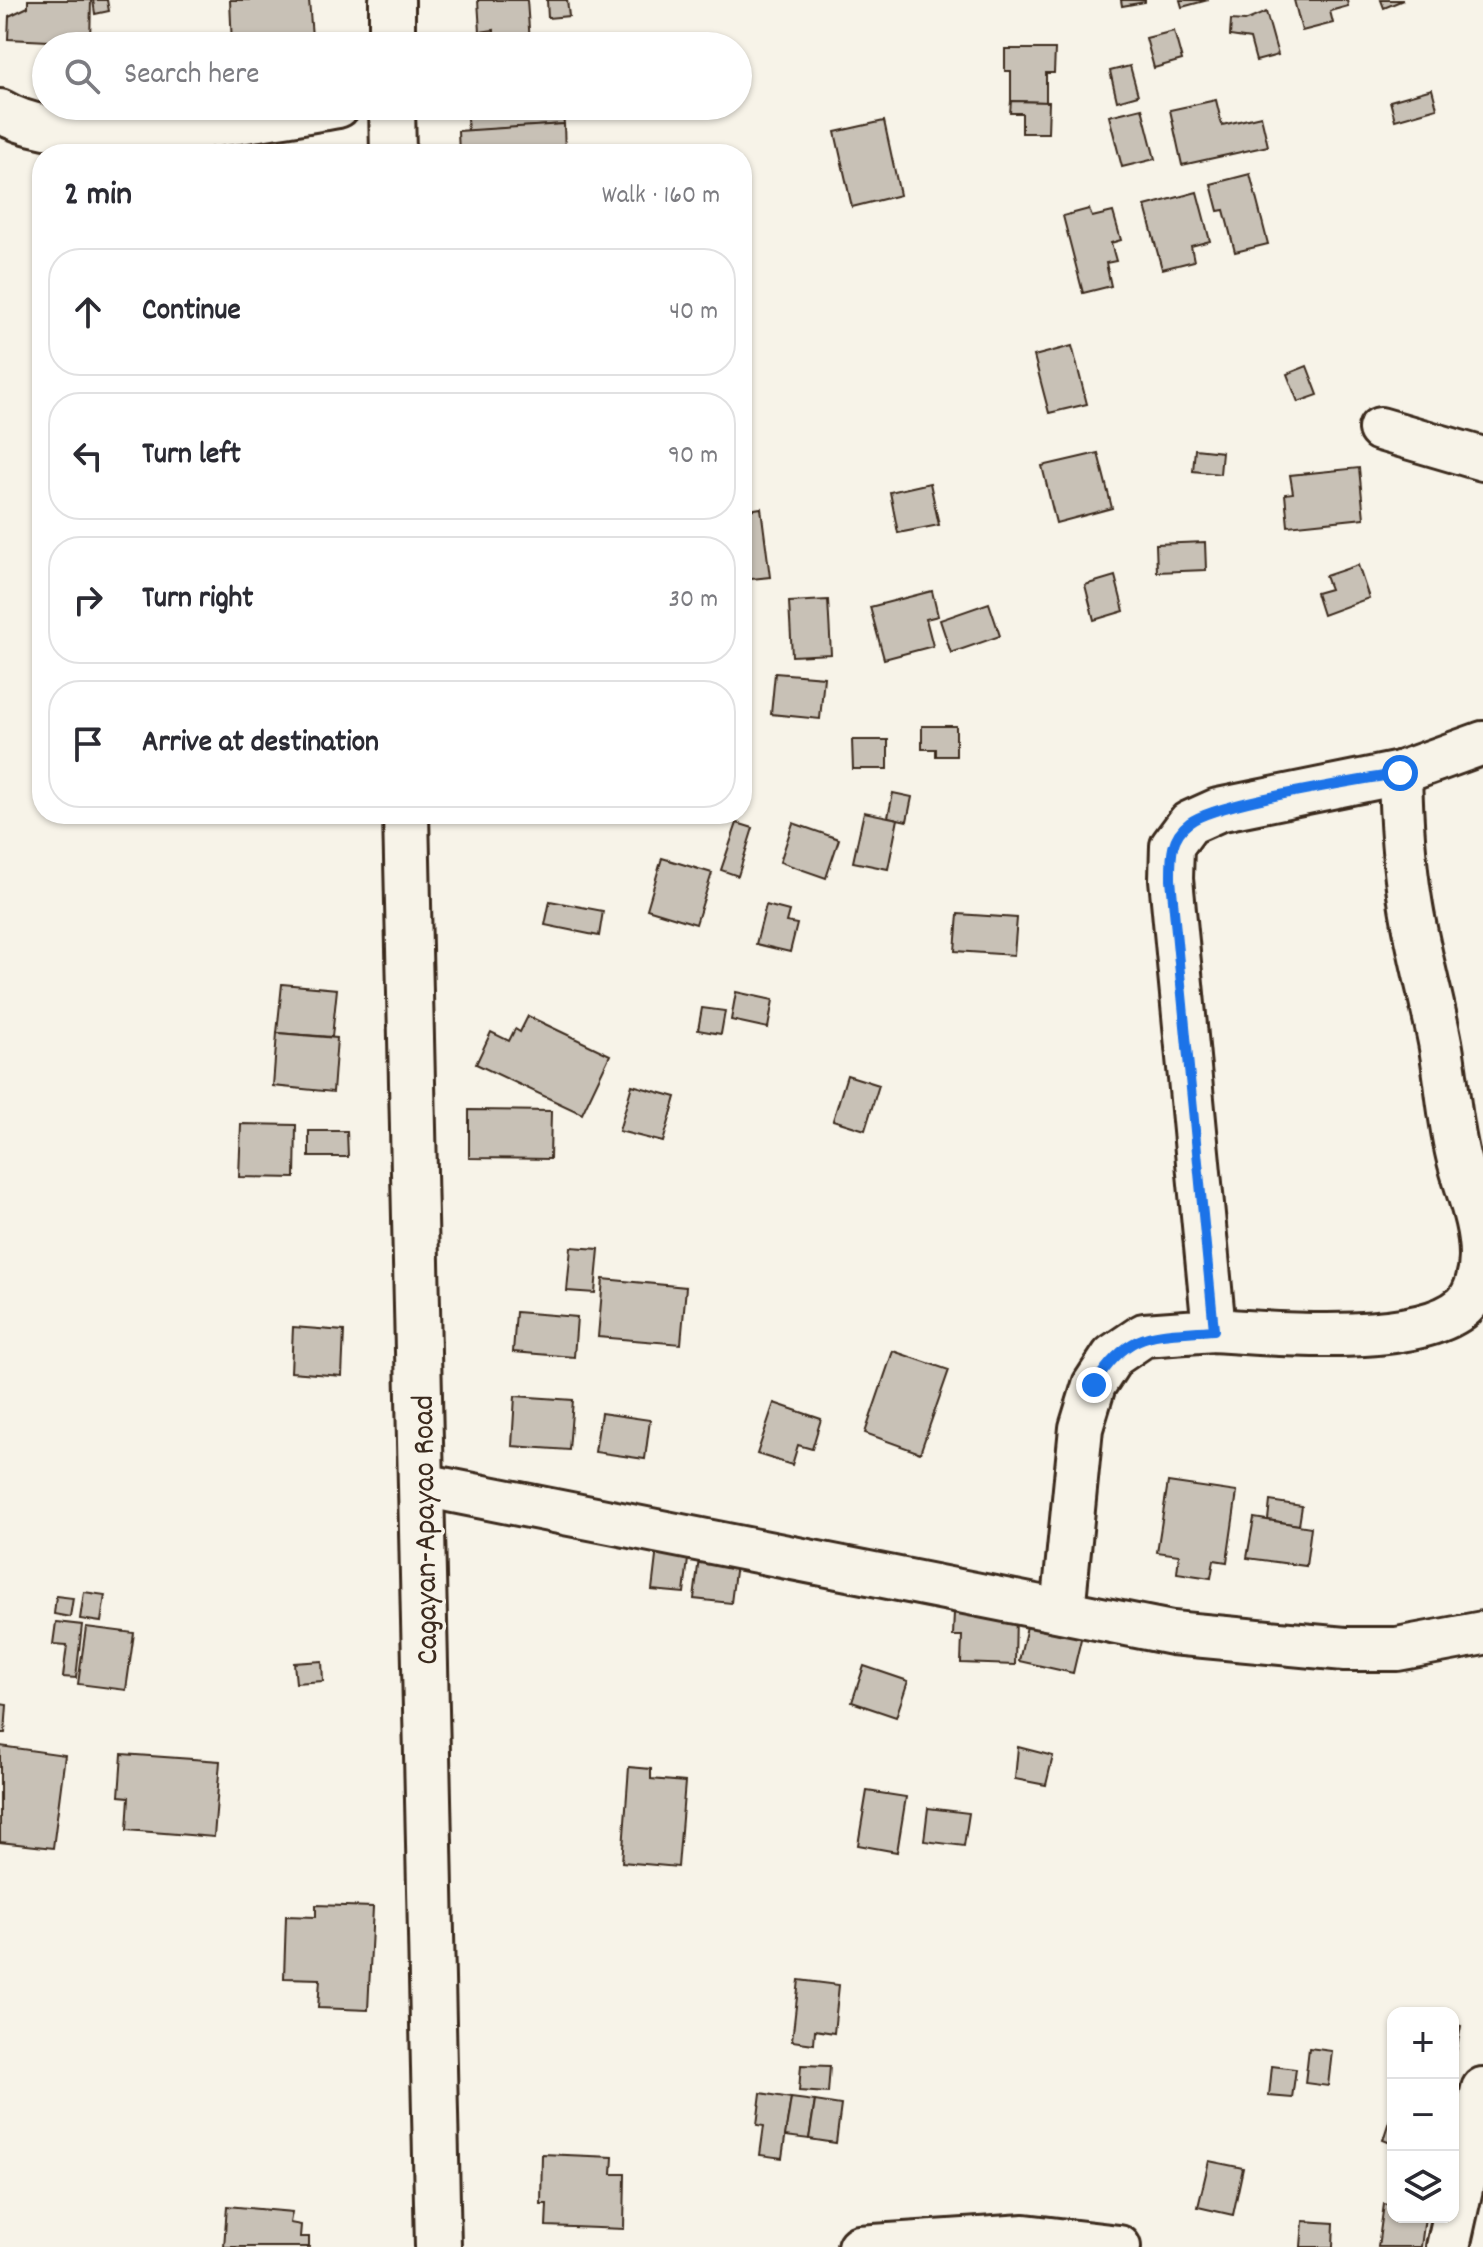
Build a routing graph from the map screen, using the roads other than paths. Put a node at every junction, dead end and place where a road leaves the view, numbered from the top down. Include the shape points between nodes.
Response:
1 (392, 0) edge
2 (392, 32) edge
3 (0, 111) edge
4 (253, 120) edge
5 (392, 120) edge
6 (393, 144) edge
7 (1380, 429) dead end
8 (1483, 459) edge
9 (1483, 743) edge
10 (1400, 773) junction
11 (406, 824) edge
12 (1214, 1330) junction
13 (423, 1485) junction
14 (1063, 1611) junction
15 (1483, 1633) edge
16 (1481, 2102) edge
17 (438, 2247) edge
18 (859, 2247) edge
19 (1119, 2247) edge
20 (1448, 2247) edge

1 - 2 main road
3 - 4 street via 19,123 85,132
5 - 6 main road
7 - 8 street
9 - 10 street
10 - 12 street via 1218,810 1189,823 1172,846
10 - 12 street via 1410,903 1481,1256 1476,1286 1465,1305 1443,1320 1410,1329 1293,1335
11 - 13 main road, Cagayan-Apayao Road
12 - 14 street via 1144,1335 1113,1356 1094,1385 1081,1428
13 - 14 street
13 - 17 main road, Cagayan-Apayao Road
14 - 15 street via 1172,1633 1345,1649 1397,1649
16 - 20 street
18 - 19 street via 1025,2236

